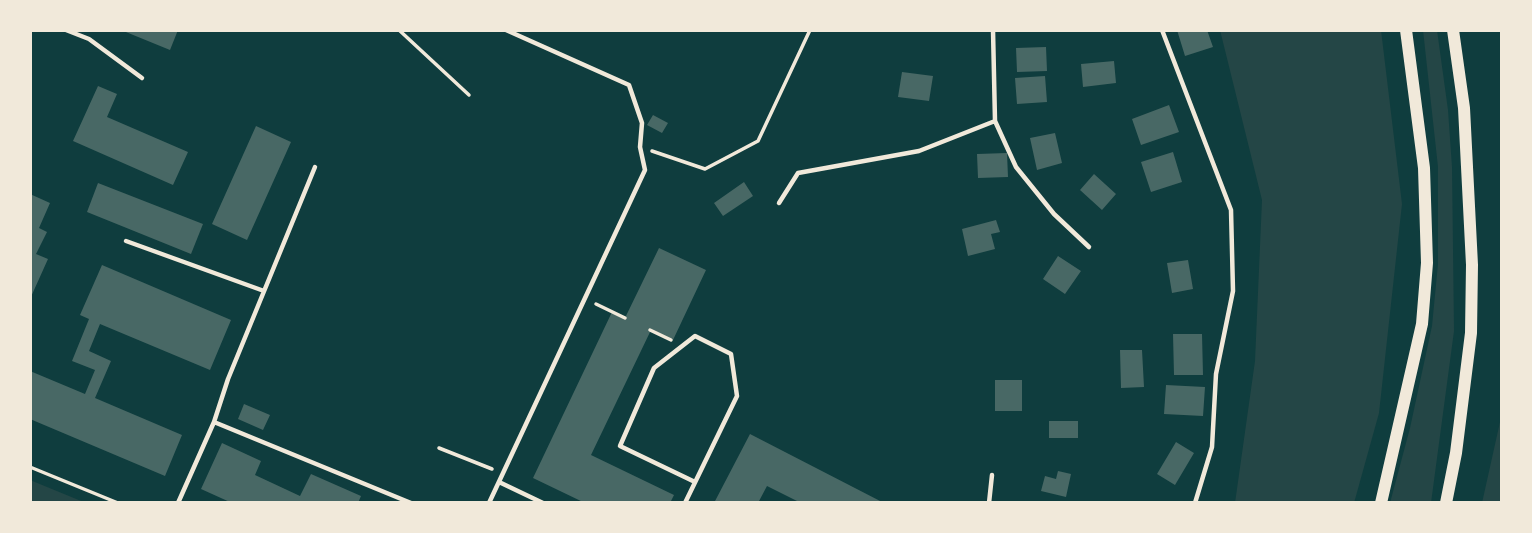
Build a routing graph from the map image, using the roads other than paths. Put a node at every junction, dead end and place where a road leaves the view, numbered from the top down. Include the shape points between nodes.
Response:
1 (66, 30) edge
2 (506, 30) edge
3 (993, 30) edge
4 (1163, 30) edge
5 (1406, 30) edge
6 (1452, 30) edge
7 (142, 78) dead end
8 (995, 121) junction
9 (315, 167) dead end
10 (779, 203) dead end
11 (126, 241) dead end
12 (1089, 247) dead end
13 (264, 291) junction
14 (214, 422) junction
15 (992, 475) dead end
16 (499, 482) junction
17 (695, 482) junction
18 (178, 503) edge
19 (411, 503) edge
20 (489, 503) edge
21 (543, 503) edge
22 (685, 503) edge
23 (989, 503) edge
24 (1195, 503) edge
25 (1381, 503) edge
26 (1446, 503) edge

1 - 7 lane via 89,39
2 - 16 lane via 629,85 642,123 640,147 645,170
3 - 8 lane
4 - 24 lane via 1231,210 1233,291 1216,374 1212,447
5 - 25 main road via 1424,168 1427,263 1422,324
6 - 26 main road via 1468,167 1472,279 1471,333
8 - 10 lane via 919,151 799,173
8 - 12 lane via 1016,167 1054,214
9 - 13 lane
11 - 13 lane
13 - 14 lane
14 - 18 lane
14 - 19 lane
15 - 23 lane
16 - 20 lane
16 - 21 lane
17 - 17 lane via 737,397 731,354 695,336 654,368 620,446
17 - 22 lane

